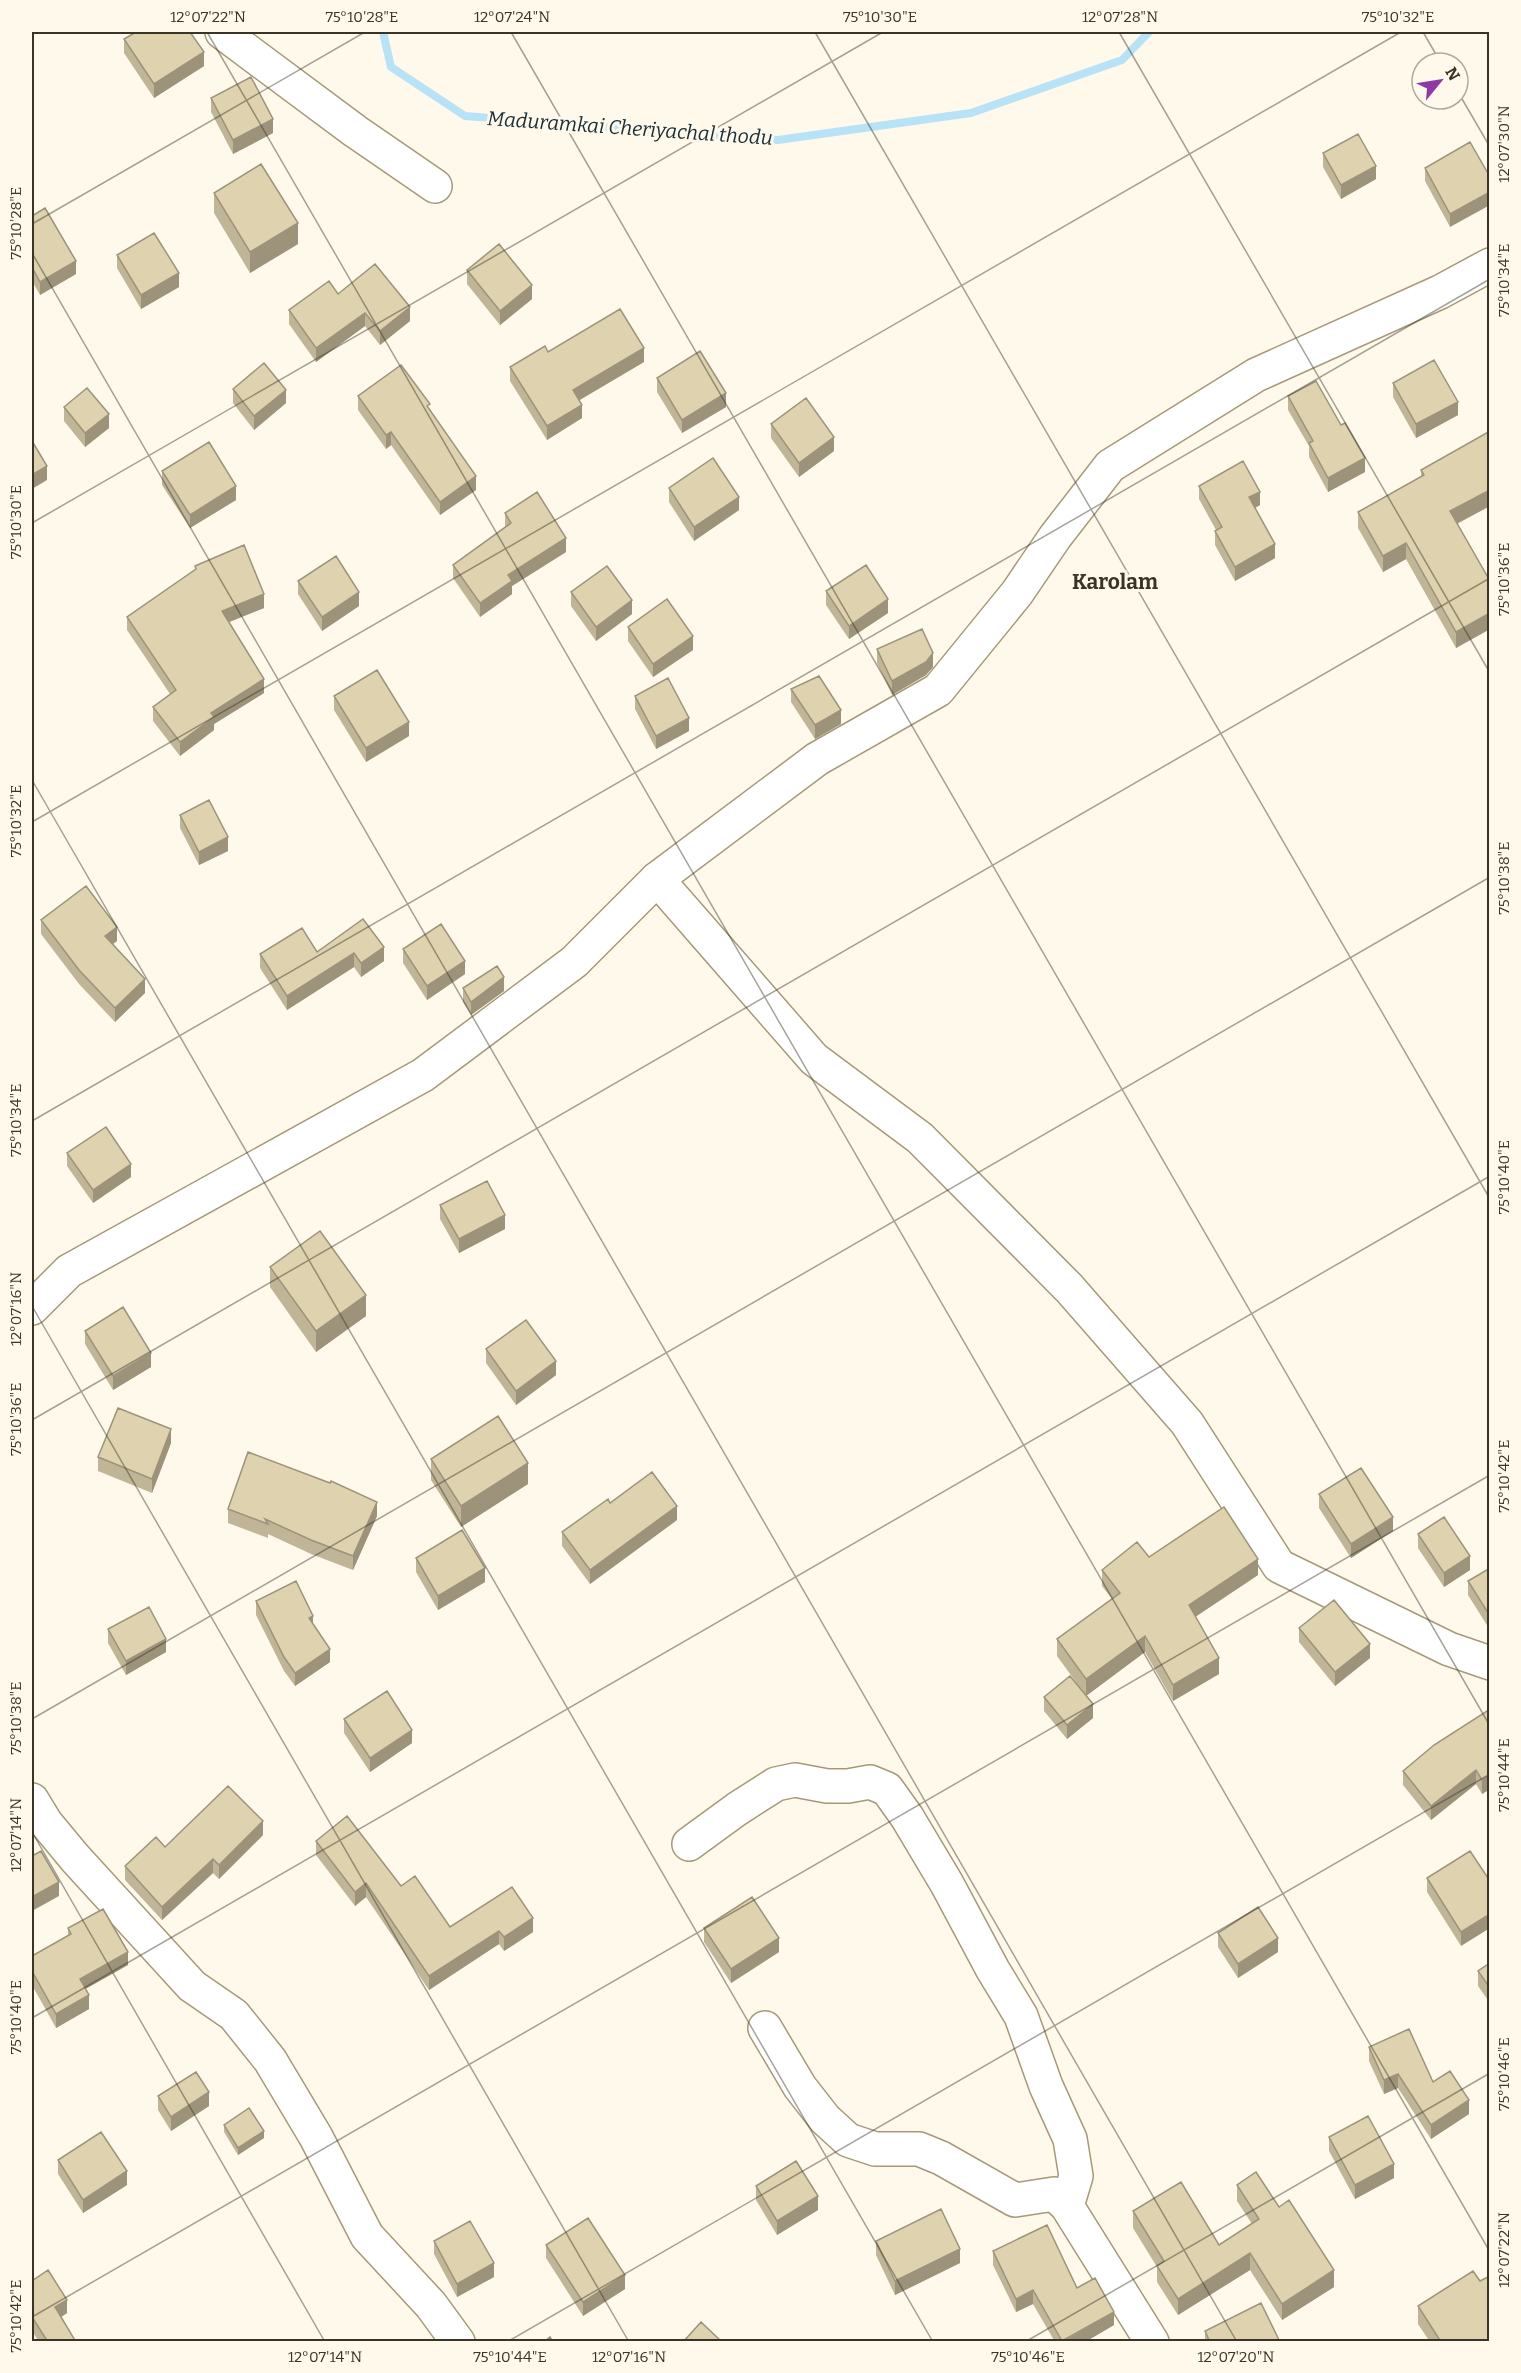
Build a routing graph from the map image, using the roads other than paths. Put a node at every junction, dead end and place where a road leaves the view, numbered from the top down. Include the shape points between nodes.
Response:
1 (222, 32) edge
2 (435, 186) dead end
3 (1490, 265) edge
4 (657, 879) junction
5 (32, 1308) edge
6 (1490, 1663) edge
7 (32, 1800) edge
8 (689, 1844) dead end
9 (765, 2028) dead end
10 (1067, 2206) junction
11 (459, 2342) edge
12 (1152, 2342) edge

1 - 2 street
3 - 4 street via 1440,292 1256,375 1110,466 938,690 817,759
4 - 5 street via 574,962 423,1075 69,1271
4 - 6 street via 814,1059 920,1138 1069,1288 1187,1423 1279,1566 1449,1649
7 - 11 street via 75,1858 192,1986 234,2016 270,2060 316,2137 367,2236 431,2305
8 - 10 street via 776,1784 795,1780 827,1786 870,1782 887,1789 947,1884 1021,2016 1070,2139 1076,2176
9 - 10 street via 800,2087 848,2140 875,2149 919,2149 1015,2200 1054,2194
10 - 12 street

